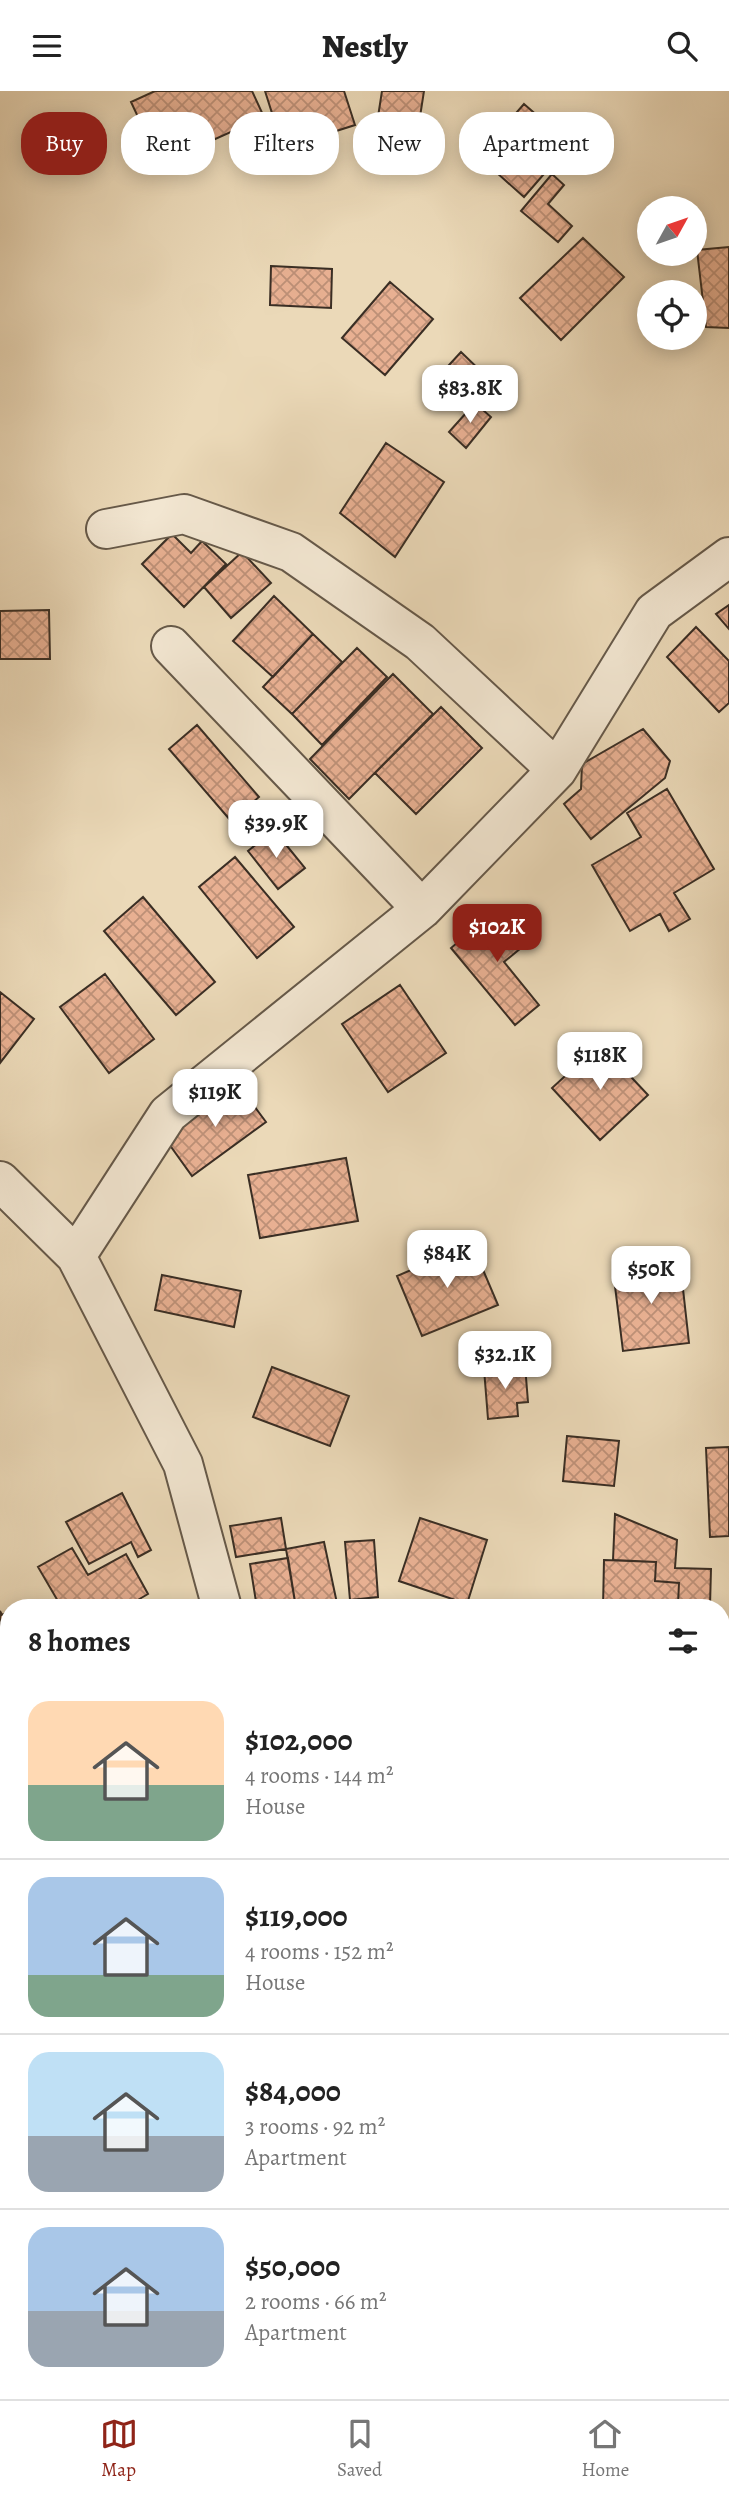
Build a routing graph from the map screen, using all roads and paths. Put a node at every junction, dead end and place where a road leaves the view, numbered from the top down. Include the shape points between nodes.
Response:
1 (106, 529) dead end
2 (729, 557) edge
3 (171, 646) dead end
4 (557, 770) junction
5 (422, 909) junction
6 (0, 1181) edge
7 (76, 1256) junction
8 (220, 1599) edge

1 - 4 street via 184,514 291,552 420,642
2 - 4 street via 654,612
3 - 5 street
4 - 5 street
5 - 7 street via 168,1114
6 - 7 street
7 - 8 street via 183,1464

